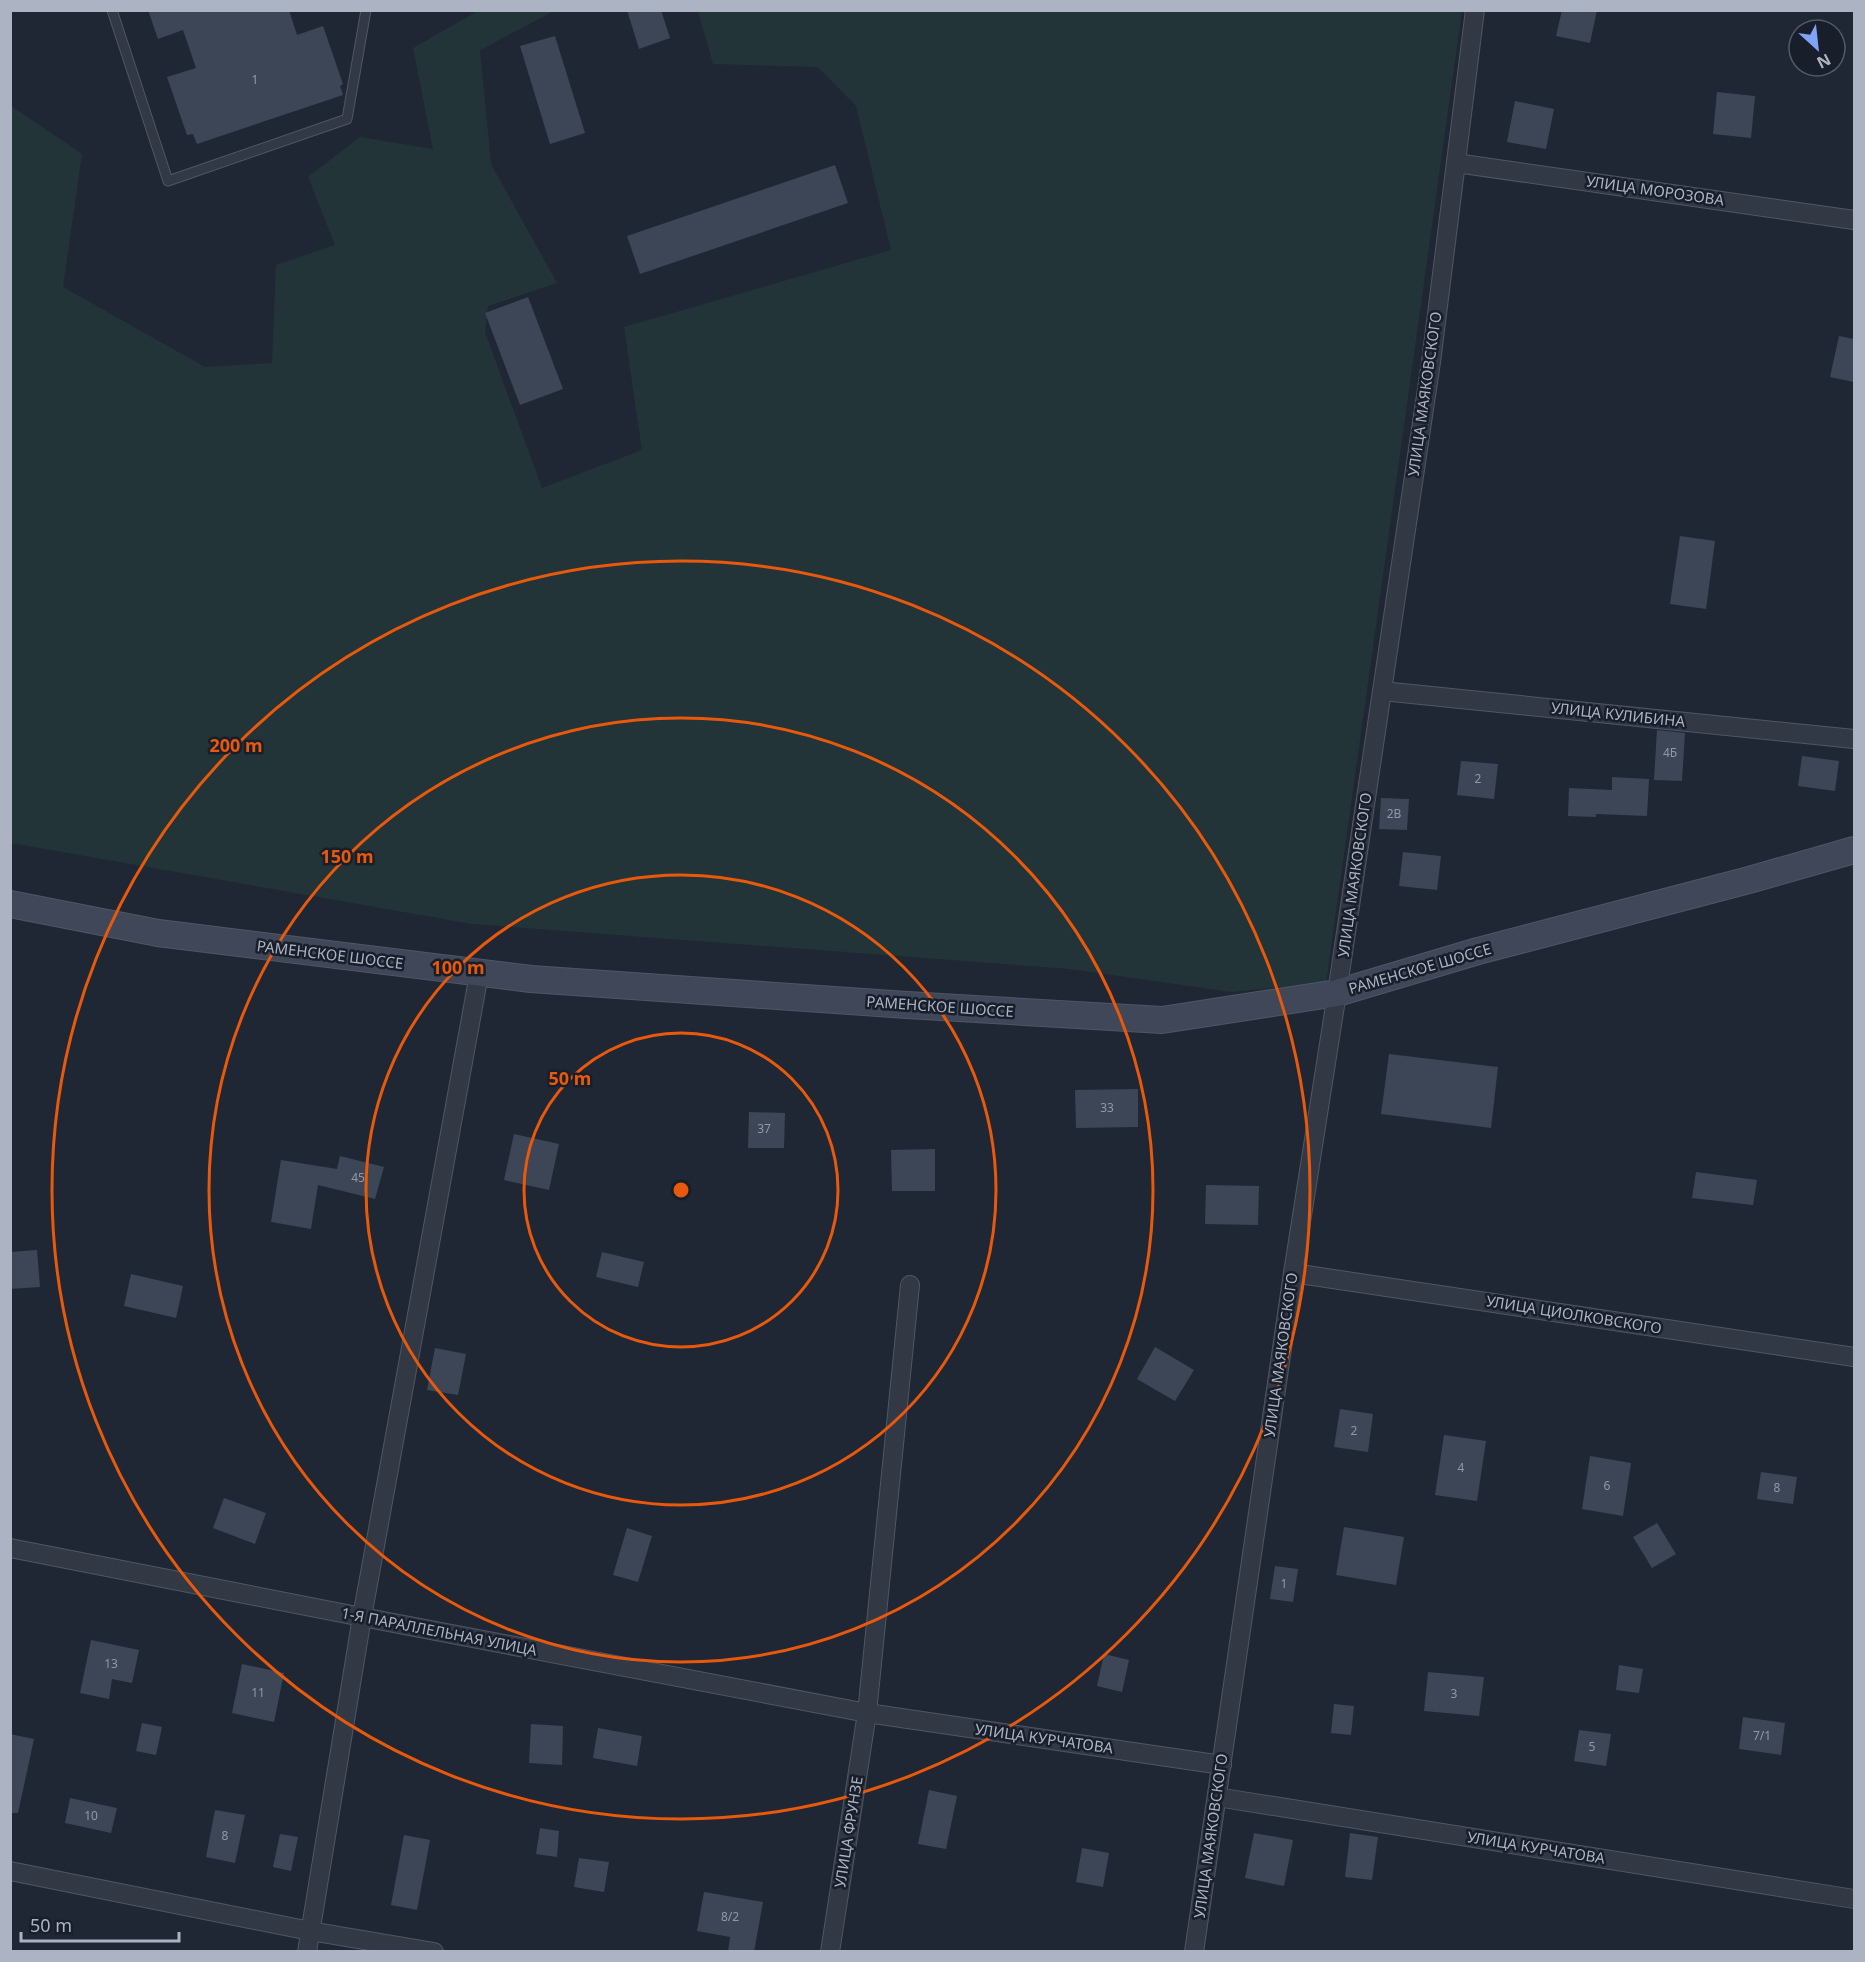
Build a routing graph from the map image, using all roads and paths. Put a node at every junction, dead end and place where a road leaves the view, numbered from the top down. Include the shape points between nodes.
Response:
1 (112, 10) edge
2 (366, 10) edge
3 (1475, 10) edge
4 (1456, 163) junction
5 (1854, 220) edge
6 (1382, 691) junction
7 (1854, 739) edge
8 (1854, 850) edge
9 (10, 904) edge
10 (479, 974) junction
11 (1337, 993) junction
12 (1293, 1273) junction
13 (910, 1285) dead end
14 (1854, 1357) edge
15 (10, 1548) edge
16 (362, 1617) junction
17 (867, 1713) junction
18 (1222, 1765) junction
19 (1217, 1797) junction
20 (10, 1871) edge
21 (1854, 1899) edge
22 (310, 1931) junction
23 (307, 1952) edge
24 (434, 1952) edge
25 (830, 1952) edge
26 (1194, 1952) edge

1 - 2 lane via 168,181 347,119
3 - 4 street, УЛИЦА МАЯКОВСКОГО
4 - 5 street, УЛИЦА МОРОЗОВА
4 - 6 street, УЛИЦА МАЯКОВСКОГО
6 - 7 street, УЛИЦА КУЛИБИНА
6 - 11 street, УЛИЦА МАЯКОВСКОГО
8 - 11 main road, РАМЕНСКОЕ ШОССЕ
9 - 10 main road, РАМЕНСКОЕ ШОССЕ via 158,933
10 - 11 main road, РАМЕНСКОЕ ШОССЕ via 1162,1020
10 - 16 street
11 - 12 street, УЛИЦА МАЯКОВСКОГО
12 - 14 street, УЛИЦА ЦИОЛКОВСКОГО
12 - 18 street, УЛИЦА МАЯКОВСКОГО
13 - 17 street, УЛИЦА ФРУНЗЕ
15 - 16 street, 1-Я ПАРАЛЛЕЛЬНАЯ УЛИЦА
16 - 17 street, 1-Я ПАРАЛЛЕЛЬНАЯ УЛИЦА
16 - 22 street
17 - 18 street, УЛИЦА КУРЧАТОВА
17 - 25 street, УЛИЦА ФРУНЗЕ
18 - 19 street, УЛИЦА МАЯКОВСКОГО
19 - 21 street, УЛИЦА КУРЧАТОВА
19 - 26 street, УЛИЦА МАЯКОВСКОГО
20 - 22 street
22 - 23 street
22 - 24 street

